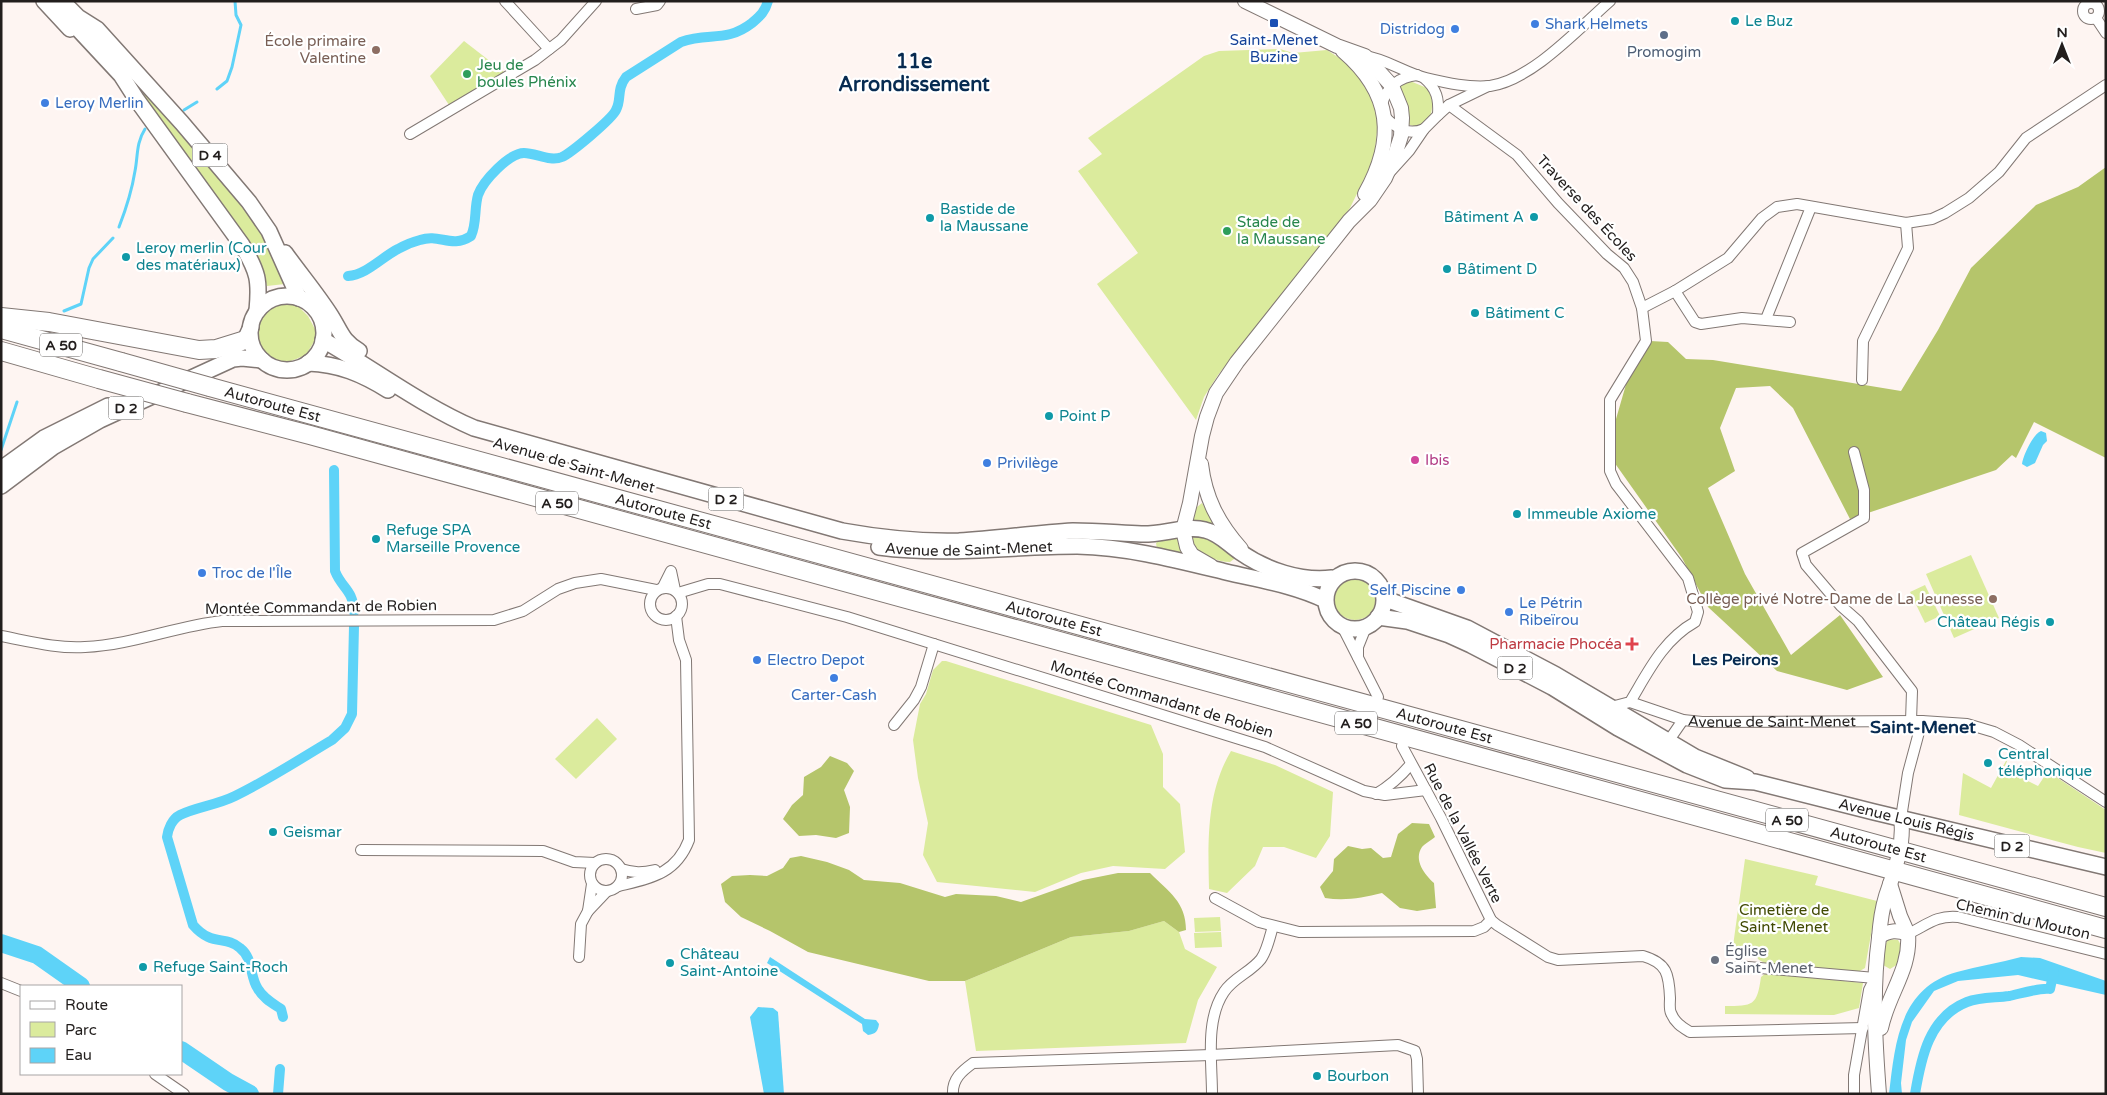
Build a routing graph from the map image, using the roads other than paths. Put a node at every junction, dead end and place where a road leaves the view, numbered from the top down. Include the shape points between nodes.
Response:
1 (44, 1) edge
2 (52, 1) edge
3 (62, 1) edge
4 (71, 1) edge
5 (505, 1) edge
6 (596, 1) edge
7 (660, 1) edge
8 (1244, 1) edge
9 (1610, 1) edge
10 (2086, 3) edge
11 (2102, 4) edge
12 (636, 9) dead end
13 (2096, 18) junction
14 (96, 29) junction
15 (2106, 33) edge
16 (1337, 46) junction
17 (549, 49) junction
18 (1365, 56) junction
19 (1420, 76) junction
20 (2106, 85) edge
21 (1392, 86) junction
22 (1490, 86) junction
23 (137, 100) junction
24 (1449, 105) junction
25 (1383, 110) junction
26 (1438, 115) junction
27 (1424, 129) junction
28 (1402, 130) junction
29 (410, 134) dead end
30 (1385, 178) junction
31 (1811, 207) junction
32 (1351, 218) junction
33 (1906, 224) junction
34 (269, 231) junction
35 (1675, 291) junction
36 (299, 298) junction
37 (1642, 308) junction
38 (257, 311) junction
39 (1, 318) edge
40 (1766, 319) junction
41 (1790, 322) dead end
42 (1, 329) edge
43 (248, 333) junction
44 (323, 340) junction
45 (1, 351) edge
46 (1, 356) edge
47 (262, 360) junction
48 (308, 363) junction
49 (99, 379) junction
50 (1862, 380) dead end
51 (408, 392) junction
52 (1200, 451) junction
53 (1854, 452) dead end
54 (1, 469) edge
55 (1, 486) edge
56 (1190, 503) junction
57 (1183, 530) junction
58 (1156, 534) junction
59 (1252, 560) junction
60 (1221, 570) junction
61 (1332, 578) junction
62 (657, 592) junction
63 (678, 595) junction
64 (1384, 595) junction
65 (1325, 600) junction
66 (1378, 617) junction
67 (671, 618) junction
68 (1342, 626) junction
69 (1366, 627) junction
70 (1, 636) edge
71 (934, 644) junction
72 (1358, 658) junction
73 (1378, 697) dead end
74 (1630, 702) junction
75 (1611, 707) junction
76 (1683, 720) junction
77 (1916, 721) junction
78 (894, 725) dead end
79 (1643, 741) junction
80 (1668, 742) junction
81 (1402, 746) dead end
82 (1411, 764) junction
83 (1755, 782) junction
84 (1426, 790) junction
85 (1376, 794) junction
86 (2106, 802) edge
87 (1901, 818) junction
88 (689, 822) junction
89 (360, 850) dead end
90 (574, 862) junction
91 (595, 863) junction
92 (621, 869) junction
93 (2106, 869) edge
94 (591, 881) junction
95 (1891, 882) junction
96 (619, 886) junction
97 (606, 892) junction
98 (1216, 898) dead end
99 (2106, 907) edge
100 (588, 911) junction
101 (1491, 920) junction
102 (1273, 926) junction
103 (2106, 929) edge
104 (1908, 934) junction
105 (1879, 938) junction
106 (2106, 954) edge
107 (579, 957) dead end
108 (1737, 966) dead end
109 (1902, 973) junction
110 (1875, 978) junction
111 (1, 983) edge
112 (20, 991) edge
113 (1863, 1028) junction
114 (1877, 1048) junction
115 (1211, 1055) junction
116 (156, 1075) edge
117 (184, 1094) edge
118 (953, 1094) edge
119 (1212, 1094) edge
120 (1418, 1094) edge
121 (1854, 1094) edge
122 (1879, 1094) edge

1 - 23 main road, D 4
2 - 23 main road, D 4 via 121,75
3 - 14 main road, D 4
4 - 14 main road, D 4
5 - 17 street
6 - 17 street
7 - 12 street
8 - 16 main road
9 - 22 street via 1537,64 1516,78
10 - 11 street
10 - 13 street via 2085,15
11 - 13 street
13 - 15 street
14 - 34 main road, D 4 via 182,123 249,202
16 - 18 main road
16 - 25 main road via 1360,66
17 - 29 street
18 - 19 street
18 - 21 main road
19 - 21 street via 1404,77
19 - 22 street via 1453,84
19 - 26 street via 1437,93
20 - 33 street via 2026,138 1998,172 1969,198 1932,219
21 - 25 street
21 - 28 main road via 1401,108
22 - 24 street
23 - 38 main road, D 4 via 225,220 255,267 259,287
24 - 26 street
24 - 37 street, Traverse des Écoles via 1517,155 1558,203 1624,268
25 - 28 street
25 - 32 main road via 1386,138 1378,166
26 - 27 street
27 - 28 street via 1415,132
27 - 30 street
28 - 30 main road
30 - 32 main road via 1370,200
31 - 33 street
31 - 35 street via 1797,204 1777,207 1762,218 1728,258
31 - 40 street
32 - 52 main road via 1225,379 1207,417
33 - 50 street via 1908,248 1863,342
34 - 36 main road, D 4
34 - 51 main road via 331,316 342,338
35 - 37 street
35 - 40 street via 1695,322 1701,324 1742,318
36 - 38 main road via 274,298 263,303
36 - 44 main road via 307,301 319,314
37 - 74 street, Traverse des Écoles via 1646,341 1610,400 1610,471 1616,484 1688,578 1698,612 1695,622 1680,630 1667,644
38 - 43 main road
39 - 43 highway via 48,322 199,350 216,349
40 - 41 street
42 - 99 highway, Autoroute Est / A 50, bridge
43 - 47 main road
43 - 54 main road, D 2 via 222,355 84,416 44,438
44 - 48 main road via 317,354
44 - 51 main road, Avenue de Saint-Menet / D 2
45 - 49 highway, Autoroute Est / A 50
46 - 49 highway
47 - 48 main road via 286,370
47 - 55 main road, D 2 via 233,359 100,420 53,447
48 - 60 main road, Avenue de Saint-Menet / D 2 via 346,368 431,417 477,438 866,545 947,552 1077,546 1136,551
49 - 103 highway, Autoroute Est / A 50, bridge
51 - 58 main road, Avenue de Saint-Menet / D 2 via 451,418 498,436 842,531 916,541 959,541 1073,531
52 - 56 main road
52 - 59 main road via 1203,482 1215,514
53 - 77 street via 1864,490 1864,518 1802,553 1806,565 1858,621 1912,691
56 - 57 main road
56 - 58 main road via 1176,522
57 - 58 main road, D 2
57 - 59 main road, D 2 via 1206,530 1220,536
57 - 60 main road via 1192,555
59 - 61 main road, D 2 via 1308,579
60 - 65 main road, Avenue de Saint-Menet / D 2 via 1290,587
61 - 64 main road via 1354,570 1366,572 1379,583
61 - 65 main road
62 - 63 street, Montée Commandant de Robien
62 - 63 street via 671,567
62 - 67 street via 649,606 652,612 657,617
62 - 70 street, Montée Commandant de Robien via 601,580 558,589 523,611 494,620 222,620 84,648
63 - 67 street, Montée Commandant de Robien via 680,612
63 - 71 street, Montée Commandant de Robien via 701,586 720,584
64 - 66 main road via 1384,607
64 - 75 main road, D 2 via 1391,601 1467,628
65 - 68 main road via 1327,611
66 - 69 main road
66 - 79 main road, D 2 via 1422,625 1471,645 1552,687
67 - 88 street via 686,660
68 - 69 main road via 1350,629
68 - 72 street
69 - 72 street via 1358,647
71 - 78 street via 921,687
71 - 85 street, Montée Commandant de Robien via 1265,746 1364,792
72 - 73 street
74 - 75 street
74 - 76 street
75 - 80 main road, D 2
76 - 77 street, Avenue de Saint-Menet
76 - 80 street, Avenue de Saint-Menet
77 - 86 street, Avenue de Saint-Menet via 1967,724 1994,732 2041,758
77 - 87 street
79 - 80 street via 1661,747
79 - 83 main road, Avenue Louis Régis / D 2 via 1686,765 1725,780
80 - 83 main road, Avenue Louis Régis / D 2
81 - 82 street, Rue de la Vallée Verte
82 - 84 street, Rue de la Vallée Verte
82 - 85 street via 1401,776
83 - 87 main road, Avenue Louis Régis / D 2
84 - 85 street, Montée Commandant de Robien
84 - 101 street, Rue de la Vallée Verte
87 - 93 main road, Avenue Louis Régis / D 2
87 - 95 main road via 1901,842
88 - 92 street via 679,848 656,870 633,873
88 - 96 street via 687,845 670,868 658,876
89 - 90 street via 543,851
90 - 91 street
90 - 94 street
91 - 92 street via 610,859
91 - 94 street via 590,869
92 - 96 street via 623,878
94 - 97 street via 598,890
94 - 100 street
95 - 104 main road
95 - 105 main road
96 - 97 street
97 - 100 street
98 - 102 street via 1259,922
100 - 107 street via 581,924
101 - 102 street via 1484,928 1474,931 1298,932
101 - 113 street, Rue de la Vallée Verte via 1548,958 1643,956 1654,959 1668,976 1670,1011 1680,1026 1690,1032
102 - 115 street via 1262,958 1224,991 1217,1004
104 - 105 main road via 1892,931
104 - 106 street, Chemin du Mouton via 1934,919 1958,917
104 - 109 main road via 1908,955
105 - 110 main road
108 - 110 street
109 - 110 main road
109 - 114 main road via 1885,1010
110 - 113 street via 1869,990
110 - 114 main road
111 - 112 street
113 - 121 street via 1854,1075
114 - 122 main road
115 - 118 street via 973,1064 960,1072
115 - 119 street
115 - 120 street via 1398,1045 1415,1051
116 - 117 street

